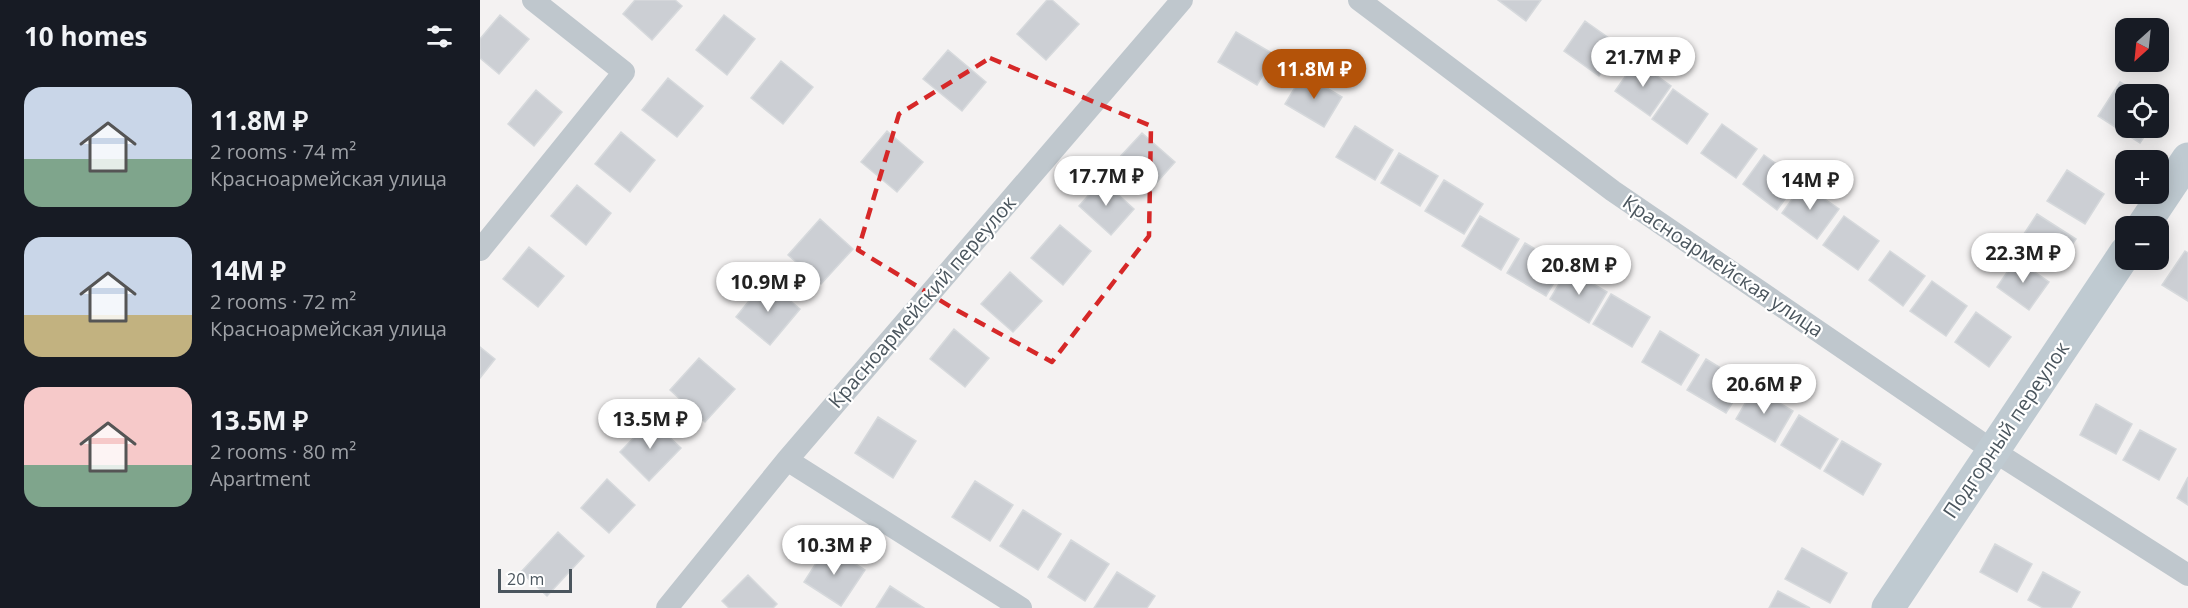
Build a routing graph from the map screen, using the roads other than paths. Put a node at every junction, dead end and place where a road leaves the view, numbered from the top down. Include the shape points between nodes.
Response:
1 (533, 0) edge
2 (1182, 0) edge
3 (1359, 0) edge
4 (2188, 159) edge
5 (2150, 216) edge
6 (480, 250) edge
7 (2115, 268) edge
8 (1992, 450) junction
9 (787, 460) junction
10 (2188, 575) edge
11 (667, 608) edge
12 (1021, 608) edge
13 (1888, 608) edge

1 - 6 street via 624,72
2 - 9 street, Красноармейский переулок
3 - 8 street, Красноармейская улица via 1613,191
4 - 5 main road
7 - 8 main road, Подгорный переулок
8 - 10 street, Красноармейская улица
8 - 13 main road, Подгорный переулок
9 - 11 street, Красноармейский переулок
9 - 12 street

